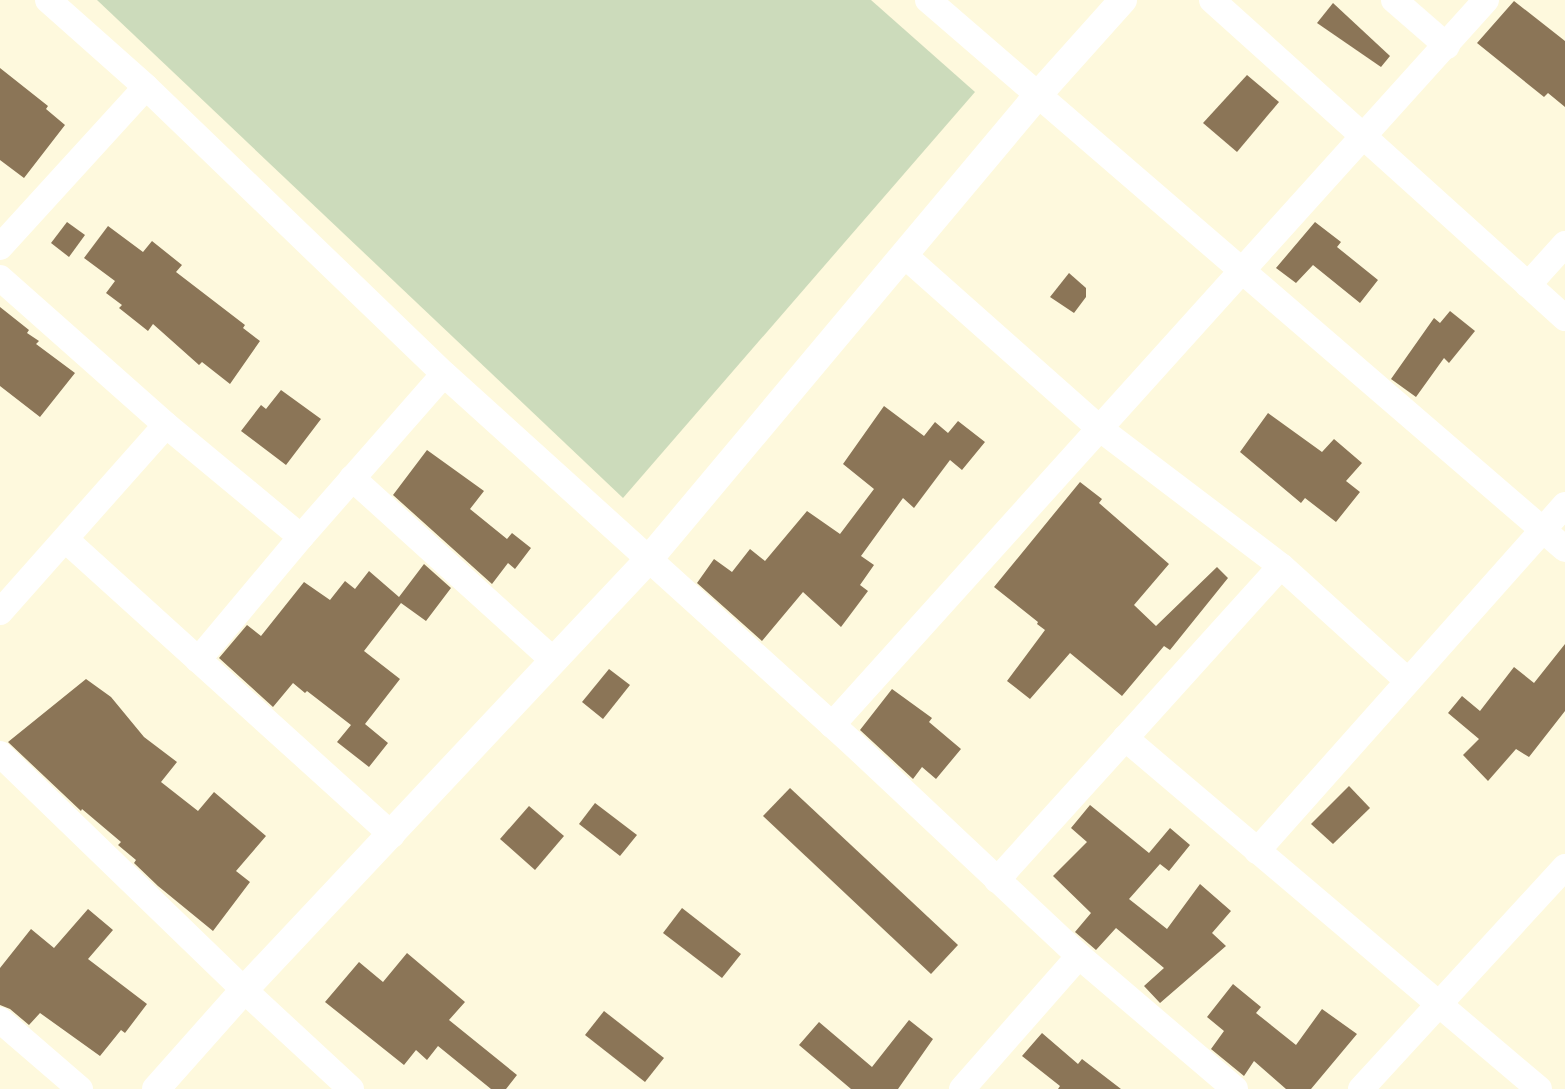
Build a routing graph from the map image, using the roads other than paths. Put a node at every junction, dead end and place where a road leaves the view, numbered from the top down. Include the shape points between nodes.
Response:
1 (48, 0) edge
2 (928, 0) edge
3 (1122, 0) edge
4 (1212, 0) edge
5 (1394, 0) edge
6 (1486, 0) edge
7 (1447, 46) junction
8 (146, 87) junction
9 (1037, 96) junction
10 (1363, 136) junction
11 (1565, 244) edge
12 (0, 247) edge
13 (904, 255) junction
14 (1240, 271) junction
15 (0, 278) edge
16 (1528, 285) junction
17 (1565, 318) edge
18 (444, 374) junction
19 (166, 425) junction
20 (1099, 428) junction
21 (352, 478) junction
22 (1565, 505) edge
23 (1544, 530) junction
24 (300, 537) junction
25 (66, 540) junction
26 (1565, 549) edge
27 (649, 559) junction
28 (1281, 566) junction
29 (0, 612) edge
30 (198, 660) junction
31 (554, 660) junction
32 (1408, 681) junction
33 (832, 725) junction
34 (1125, 738) junction
35 (0, 754) edge
36 (392, 835) junction
37 (1257, 851) junction
38 (1565, 867) edge
39 (997, 880) junction
40 (1079, 956) junction
41 (244, 990) junction
42 (1438, 1005) junction
43 (0, 1020) edge
44 (80, 1089) edge
45 (156, 1089) edge
46 (351, 1089) edge
47 (962, 1089) edge
48 (1236, 1089) edge
49 (1361, 1089) edge
50 (1539, 1089) edge

1 - 8 street
2 - 9 street
3 - 9 street
4 - 10 street
5 - 7 street
6 - 7 street
7 - 10 street
8 - 12 street
8 - 18 street
9 - 13 street
9 - 14 street
10 - 14 street
10 - 16 street
11 - 16 street
13 - 20 street
13 - 27 street
14 - 20 street
14 - 23 street
15 - 19 street
16 - 17 street
18 - 21 street
18 - 27 street
19 - 24 street
19 - 25 street
20 - 28 street
20 - 33 street
21 - 24 street
21 - 31 street
22 - 23 street
23 - 26 street
23 - 32 street
24 - 30 street
25 - 29 street
25 - 30 street
27 - 31 street
27 - 33 street
28 - 32 street
28 - 34 street
30 - 36 street
31 - 36 street
32 - 37 street
33 - 39 street
34 - 37 street
34 - 39 street
35 - 41 street
36 - 41 street
37 - 42 street
38 - 42 street
39 - 40 street
40 - 47 street
40 - 48 street
41 - 45 street
41 - 46 street
42 - 49 street
42 - 50 street
43 - 44 street

